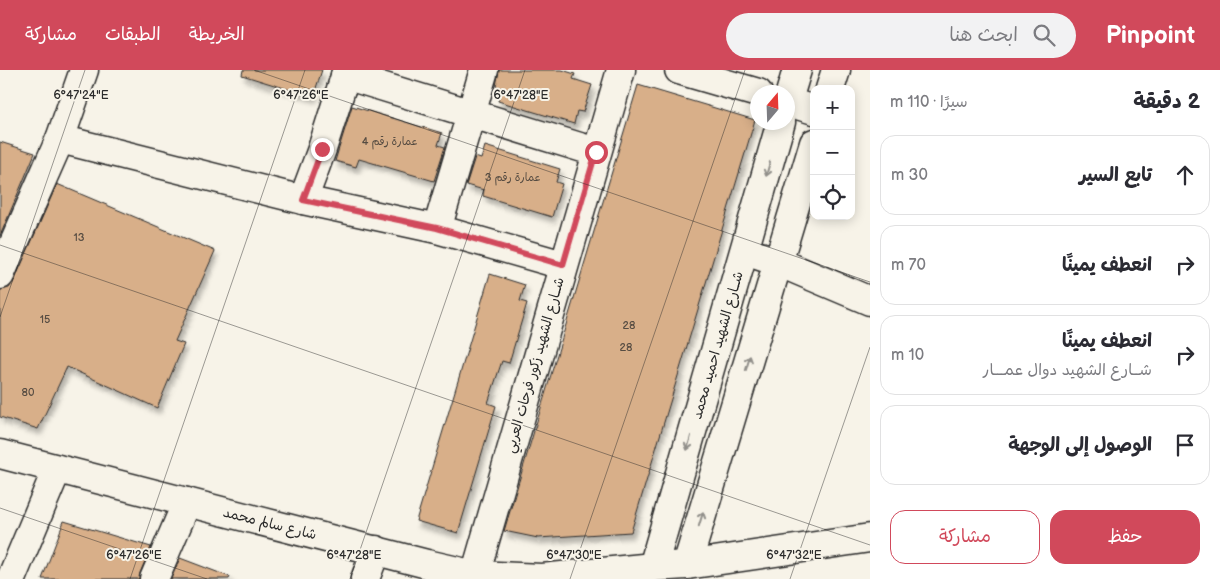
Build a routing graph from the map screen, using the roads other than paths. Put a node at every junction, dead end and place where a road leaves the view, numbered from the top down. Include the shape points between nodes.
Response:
1 (84, 70) edge
2 (484, 70) edge
3 (620, 70) edge
4 (679, 70) edge
5 (797, 70) edge
6 (836, 70) edge
7 (346, 73) edge
8 (793, 85) edge
9 (831, 85) edge
10 (750, 91) edge
11 (795, 103) edge
12 (810, 109) edge
13 (471, 114) junction
14 (779, 130) edge
15 (60, 139) junction
16 (596, 152) junction
17 (810, 156) edge
18 (303, 200) junction
19 (437, 228) junction
20 (745, 252) junction
21 (778, 262) junction
22 (563, 265) junction
23 (0, 275) edge
24 (870, 301) edge
25 (0, 454) edge
26 (57, 469) junction
27 (187, 502) junction
28 (870, 538) edge
29 (376, 550) junction
30 (686, 565) junction
31 (653, 567) junction
32 (475, 575) junction
33 (542, 578) edge
34 (11, 579) edge
35 (154, 579) edge
36 (365, 579) edge

1 - 15 street
2 - 13 street
3 - 16 street, شــارع الشهيد زكور فرحات العربي
4 - 10 street
5 - 8 street
6 - 9 street
7 - 13 street
7 - 18 street
11 - 12 street
13 - 16 street
13 - 19 street
14 -> 20 street, شــارع الشهيد احميد محمد
15 - 18 street
15 - 23 street
16 - 22 street, شــارع الشهيد زكور فرحات العربي
17 - 21 street
18 - 19 street
19 - 22 street
20 - 21 street
20 -> 31 street, شــارع الشهيد احميد محمد
21 - 24 street
30 -> 21 street
22 - 32 street, شــارع الشهيد زكور فرحات العربي
25 - 26 street, شارع سالم محمد
26 - 27 street, شارع سالم محمد
26 - 34 street
27 - 29 street, شارع سالم محمد
27 - 35 street
28 - 30 street, شارع سالم محمد
29 - 32 street, شارع سالم محمد
29 - 36 street
30 - 31 street, شارع سالم محمد
31 - 33 street, شارع سالم محمد
32 - 33 street, شارع سالم محمد

